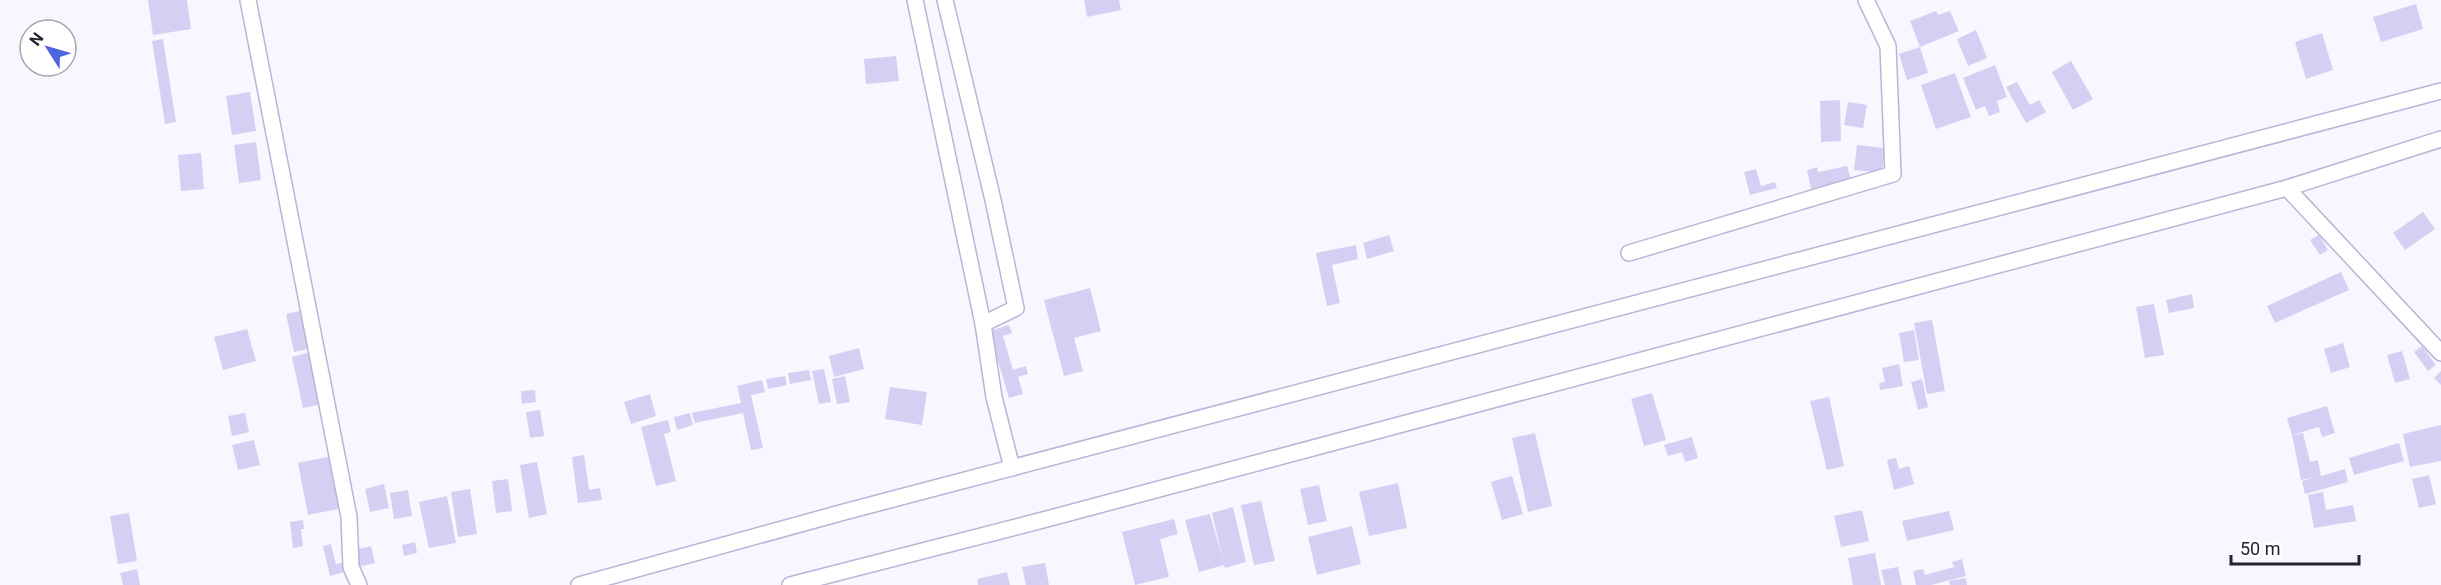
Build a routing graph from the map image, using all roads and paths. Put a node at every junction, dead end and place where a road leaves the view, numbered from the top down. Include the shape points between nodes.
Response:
1 (248, 0) edge
2 (915, 0) edge
3 (945, 0) edge
4 (1866, 0) edge
5 (2441, 91) edge
6 (2441, 139) edge
7 (2287, 188) junction
8 (1629, 254) dead end
9 (983, 324) junction
10 (2441, 353) edge
11 (1012, 468) junction
12 (359, 585) edge
13 (579, 585) edge
14 (790, 585) edge

1 - 12 street via 349,517 351,567
2 - 9 street
3 - 9 street via 1016,308
4 - 8 street via 1888,46 1893,174
5 - 11 street
6 - 7 street
7 - 10 street
7 - 14 street
9 - 11 street via 994,397
11 - 13 street

